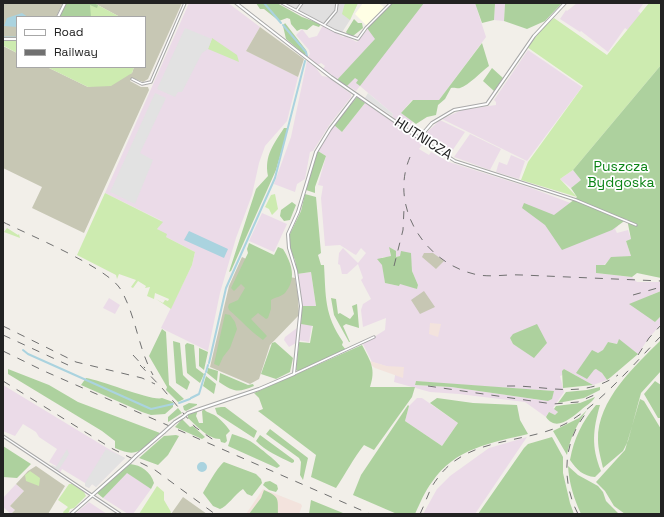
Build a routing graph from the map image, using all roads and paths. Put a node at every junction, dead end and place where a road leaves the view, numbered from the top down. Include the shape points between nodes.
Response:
1 (65, 3) edge
2 (185, 3) edge
3 (236, 3) edge
4 (282, 3) edge
5 (302, 3) edge
6 (337, 3) edge
7 (391, 3) edge
8 (565, 3) edge
9 (297, 10) junction
10 (58, 16) edge
11 (325, 24) junction
12 (3, 39) edge
13 (16, 39) edge
14 (132, 79) dead end
15 (356, 95) junction
16 (419, 138) junction
17 (636, 225) dead end
18 (374, 337) dead end
19 (294, 374) junction
20 (3, 436) edge
21 (91, 495) junction
22 (71, 514) edge
23 (120, 514) edge

1 - 10 street
2 - 14 street via 151,82 142,84
3 - 15 street, HUTNICZA
4 - 9 street
5 - 9 street
6 - 11 street via 335,13
7 - 11 street via 358,39 335,31
8 - 16 street via 534,36 487,104 454,110 432,123
9 - 11 street
12 - 13 street
15 - 16 street, HUTNICZA
15 - 19 street via 316,152 298,212 288,234 288,246 296,271 301,306
16 - 17 street, HUTNICZA via 455,161 575,200
18 - 19 street
19 - 21 street, bridge via 188,413
20 - 21 street
21 - 22 street
21 - 23 street

